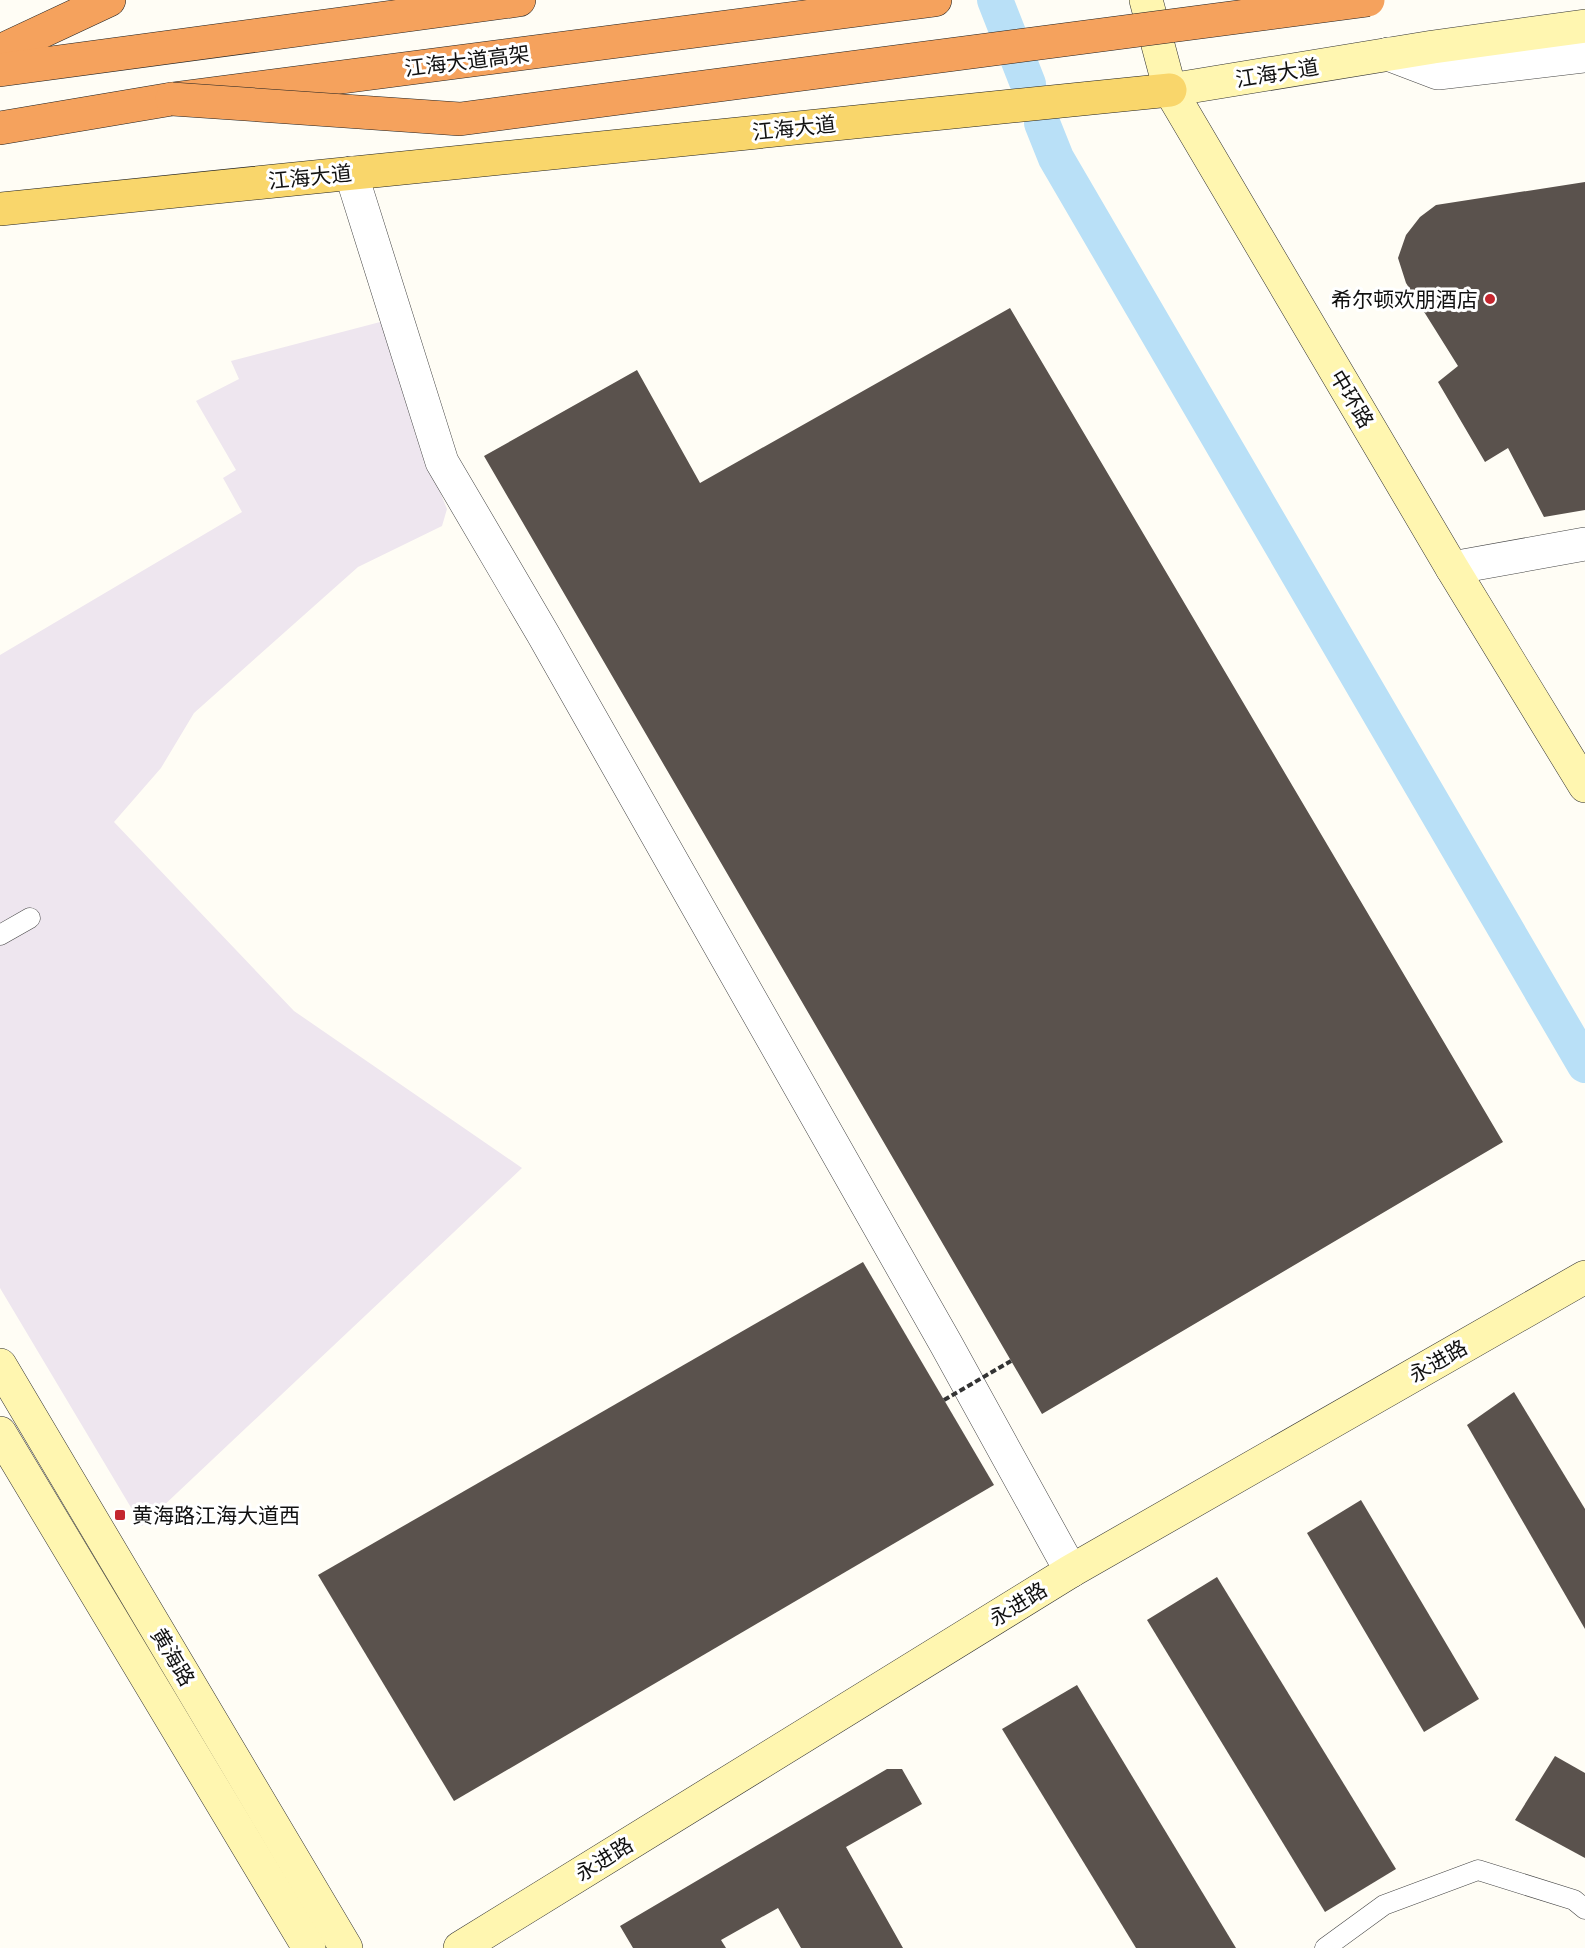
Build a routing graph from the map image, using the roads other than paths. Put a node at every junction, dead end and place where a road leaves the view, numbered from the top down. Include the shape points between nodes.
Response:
1 (109, 0) edge
2 (519, 0) edge
3 (935, 0) edge
4 (1146, 0) edge
5 (1368, 0) edge
6 (1585, 26) edge
7 (0, 51) edge
8 (1388, 54) junction
9 (1585, 56) edge
10 (0, 70) edge
11 (1170, 90) junction
12 (172, 99) junction
13 (0, 128) edge
14 (351, 173) junction
15 (0, 209) edge
16 (1585, 544) edge
17 (1452, 568) junction
18 (1585, 786) edge
19 (30, 918) dead end
20 (0, 935) edge
21 (1585, 1277) edge
22 (0, 1365) edge
23 (0, 1433) edge
24 (1071, 1571) junction
25 (1585, 1908) edge
26 (309, 1948) edge
27 (346, 1948) edge
28 (460, 1948) edge
29 (1325, 1948) edge

1 - 7 highway
2 - 10 highway
3 - 12 highway, 江海大道高架, bridge
4 - 11 street, 中环路
5 - 12 highway, bridge via 460,119
6 - 8 street, 江海大道
8 - 9 street via 1438,74
8 - 11 street, 江海大道
11 - 14 main road, 江海大道
11 - 17 street, 中环路
12 - 13 highway, 江海大道高架
14 - 15 main road, 江海大道
14 - 24 street via 442,462 940,1333
16 - 17 street
17 - 18 street, 中环路
19 - 20 lane
21 - 24 street, 永进路
22 - 27 street, 黄海路
23 - 26 street, 黄海路
24 - 28 street, 永进路
25 - 29 lane via 1574,1900 1478,1870 1384,1905

